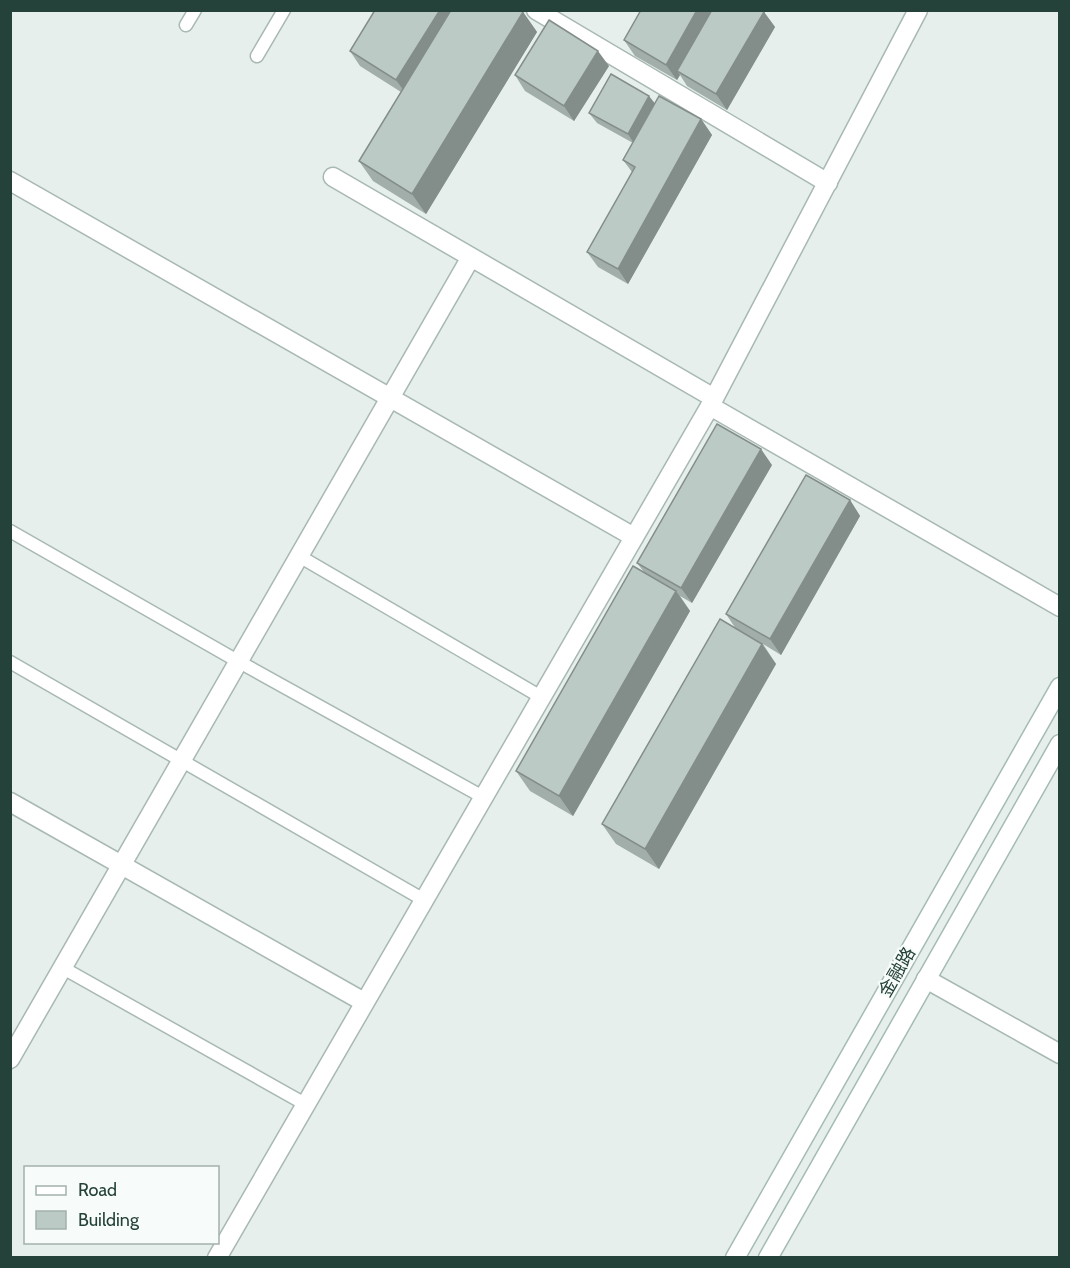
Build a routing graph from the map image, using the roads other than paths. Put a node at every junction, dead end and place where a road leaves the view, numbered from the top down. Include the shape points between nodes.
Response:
1 (195, 10) edge
2 (284, 10) edge
3 (536, 10) edge
4 (918, 10) edge
5 (186, 25) dead end
6 (257, 56) dead end
7 (333, 177) dead end
8 (10, 181) edge
9 (828, 183) junction
10 (471, 257) junction
11 (390, 398) junction
12 (712, 402) junction
13 (10, 531) edge
14 (634, 537) junction
15 (299, 556) junction
16 (1059, 607) edge
17 (10, 662) edge
18 (1059, 687) edge
19 (541, 697) junction
20 (1059, 744) edge
21 (182, 761) junction
22 (483, 797) junction
23 (10, 802) edge
24 (122, 865) junction
25 (424, 900) junction
26 (63, 968) junction
27 (926, 979) junction
28 (364, 1002) junction
29 (1059, 1054) edge
30 (10, 1059) edge
31 (305, 1104) junction
32 (217, 1257) edge
33 (735, 1257) edge
34 (768, 1257) edge

1 - 5 lane
2 - 6 lane
3 - 9 street
4 - 9 street
7 - 10 street
8 - 11 street
9 - 12 street
10 - 11 street
10 - 12 street
11 - 14 street
11 - 15 street
12 - 14 street
12 - 16 street
13 - 22 lane
14 - 19 street
15 - 19 lane
15 - 21 street
17 - 21 lane
18 - 33 street, 金融路
19 - 22 street
20 - 27 street, 金融路
21 - 24 street
21 - 25 lane
22 - 25 street
23 - 24 street
24 - 26 street
24 - 28 street
25 - 28 street
26 - 30 street
26 - 31 lane
27 - 29 street
27 - 34 street, 金融路
28 - 31 street
31 - 32 street

